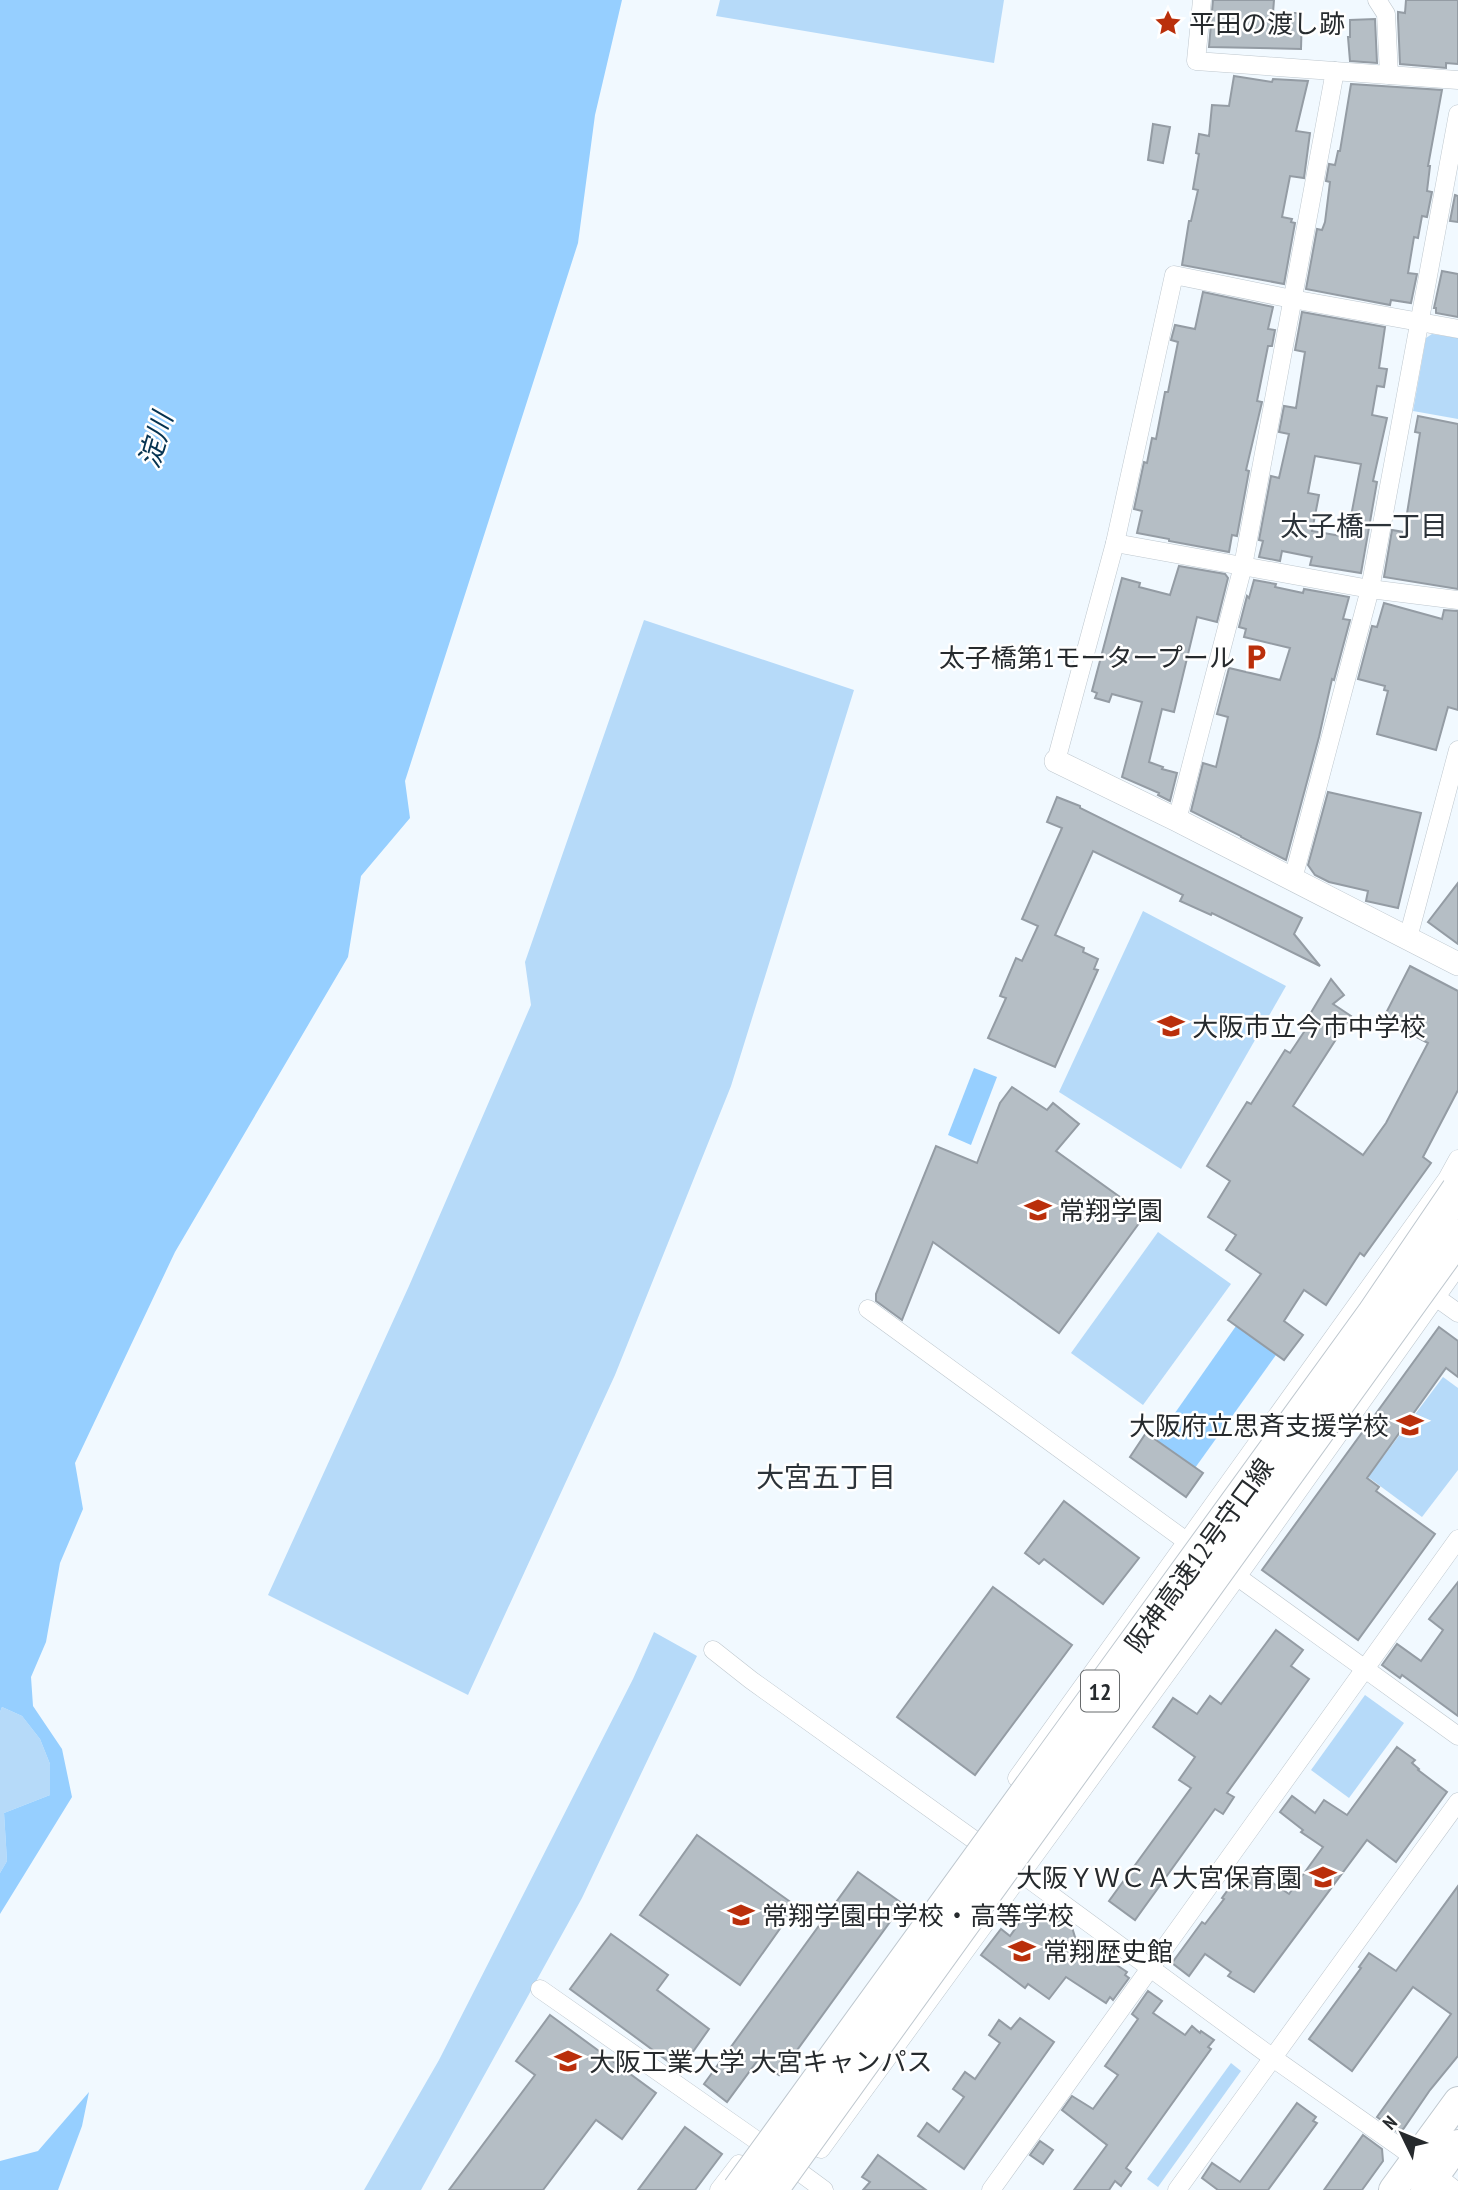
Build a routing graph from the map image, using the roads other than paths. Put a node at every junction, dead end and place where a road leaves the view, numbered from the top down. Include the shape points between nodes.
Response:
1 (1202, 0) edge
2 (1384, 5) edge
3 (1335, 72) junction
4 (1389, 75) junction
5 (1458, 80) edge
6 (1458, 114) edge
7 (1292, 299) junction
8 (1418, 322) junction
9 (1458, 329) edge
10 (1115, 542) junction
11 (1243, 566) junction
12 (1370, 589) junction
13 (1458, 600) edge
14 (1458, 750) edge
15 (1056, 761) joint
16 (1177, 820) junction
17 (1293, 879) junction
18 (1408, 938) junction
19 (1458, 964) edge
20 (1458, 1159) edge
21 (1458, 1191) edge
22 (1458, 1236) edge
23 (1458, 1266) edge
24 (1437, 1297) junction
25 (868, 1309) dead end
26 (1458, 1313) edge
27 (1458, 1539) edge
28 (1186, 1541) junction
29 (1237, 1577) junction
30 (713, 1650) dead end
31 (1365, 1670) junction
32 (1458, 1736) edge
33 (1458, 1802) edge
34 (973, 1840) junction
35 (1022, 1873) junction
36 (1151, 1968) junction
37 (540, 1989) dead end
38 (1273, 2058) junction
39 (1458, 2101) edge
40 (756, 2140) junction
41 (1458, 2144) edge
42 (802, 2174) junction
43 (1433, 2179) edge
44 (719, 2190) edge
45 (739, 2190) edge
46 (771, 2190) edge
47 (791, 2190) edge
48 (824, 2190) edge
49 (991, 2190) edge
50 (1177, 2190) edge
51 (1394, 2190) edge

1 - 3 street via 1196,61
2 - 4 street
3 - 4 street
3 - 7 street
4 - 5 street
6 - 8 street
7 - 8 street
7 - 10 street via 1174,275
7 - 11 street
8 - 9 street
8 - 12 street
10 - 11 street
10 - 15 street
11 - 12 street
11 - 16 street
12 - 13 street
12 - 17 street
14 - 18 street
15 - 16 street
16 - 17 street
17 - 18 street
18 - 19 street
20 - 28 street
21 - 45 highway, 阪神高速12号守口線 / 12, bridge
22 - 46 highway, 阪神高速12号守口線, bridge
23 - 24 street
24 - 26 street
24 - 29 street
25 - 28 street
27 - 31 street
28 - 29 street
28 - 34 street
29 - 31 street
29 - 35 street
30 - 34 street
31 - 32 street
31 - 36 street
33 - 38 street
34 - 35 street
34 - 40 street
35 - 36 street
35 - 42 street
36 - 38 street
36 - 49 street
37 - 40 street
38 - 43 street
38 - 50 street
39 - 43 main road
40 - 42 street
40 - 44 street
41 - 43 main road
42 - 47 street
42 - 48 street
43 - 51 main road

